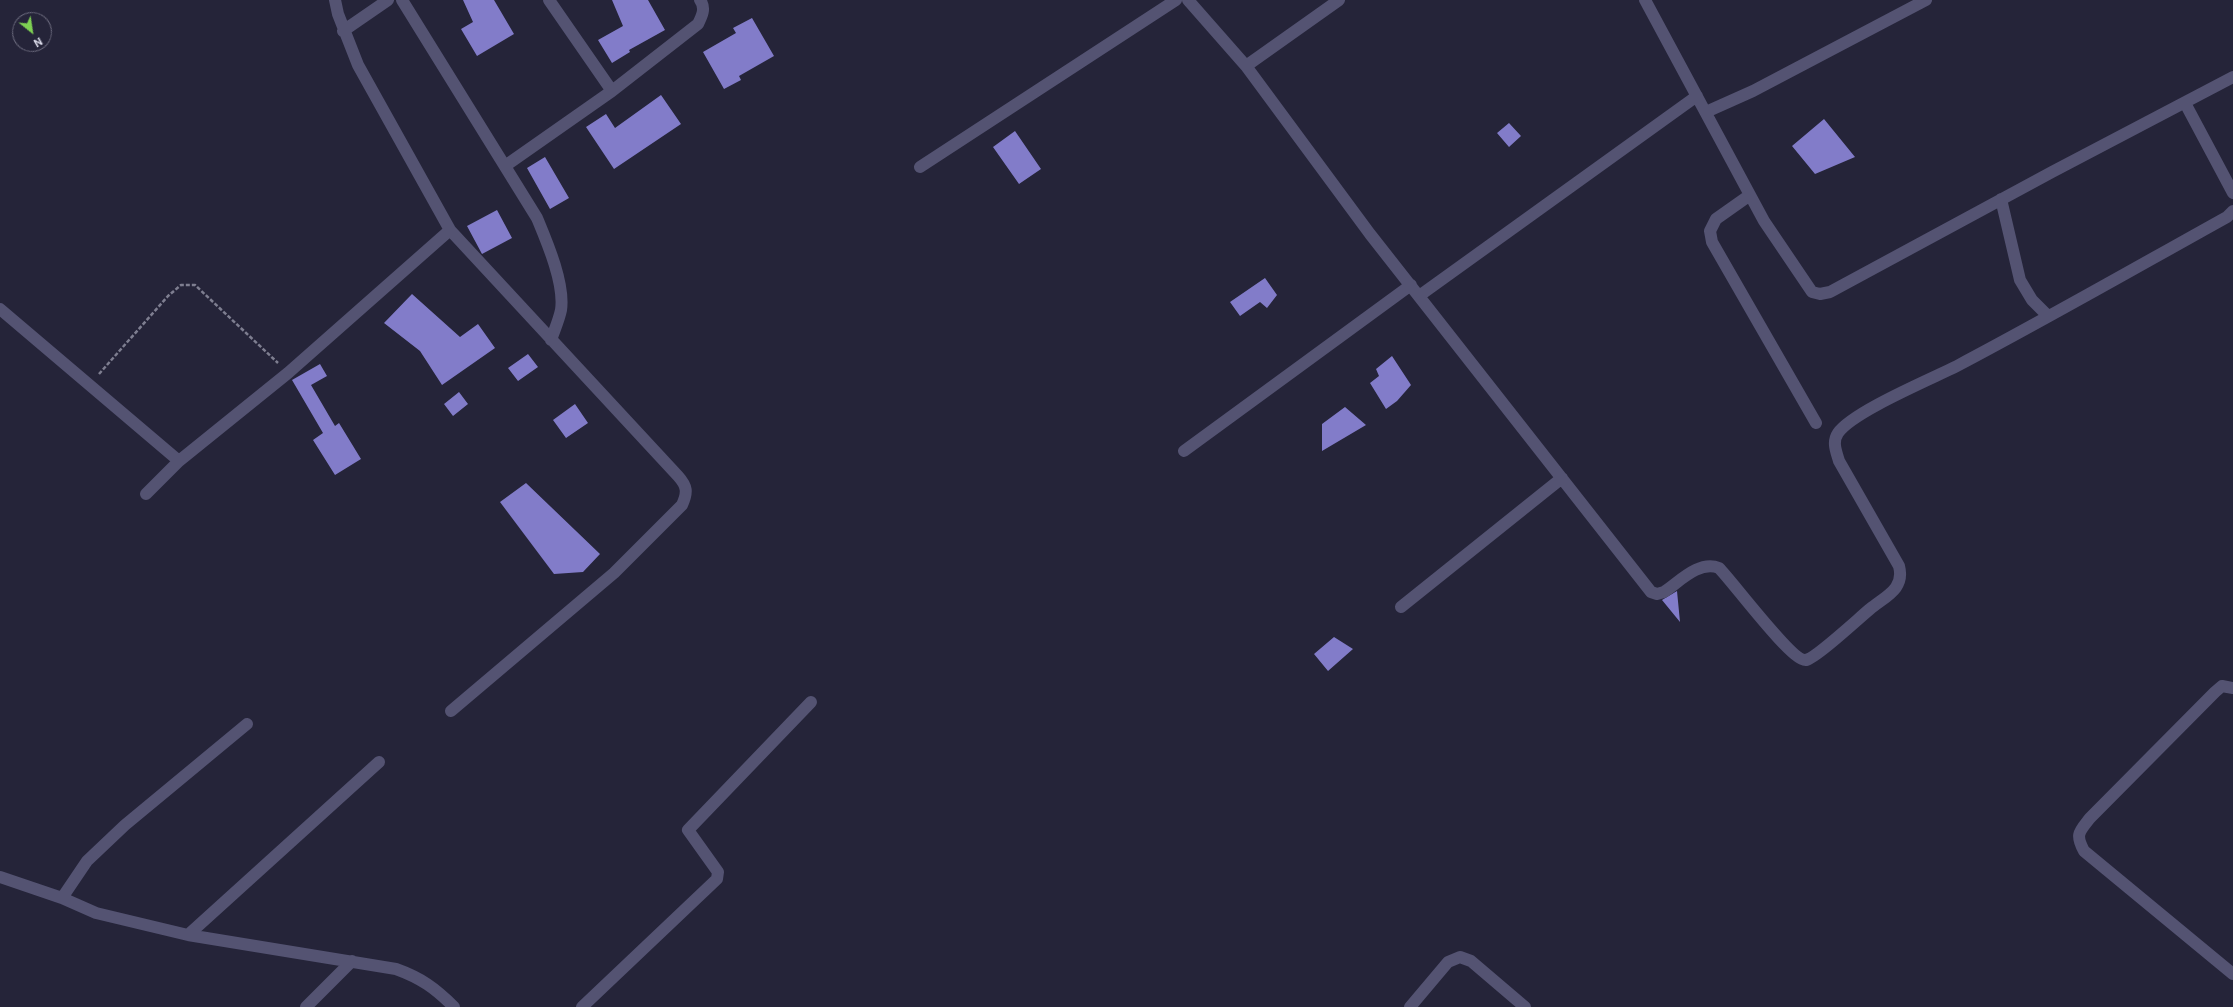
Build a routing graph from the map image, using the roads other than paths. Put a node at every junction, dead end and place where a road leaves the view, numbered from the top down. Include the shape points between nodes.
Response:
1 (335, 0) edge
2 (388, 0) edge
3 (402, 0) edge
4 (549, 0) edge
5 (700, 0) edge
6 (1176, 0) edge
7 (1188, 0) edge
8 (1339, 0) edge
9 (1645, 0) edge
10 (1926, 0) edge
11 (343, 31) junction
12 (1246, 66) junction
13 (2233, 78) edge
14 (612, 91) junction
15 (1697, 96) junction
16 (2184, 103) junction
17 (1706, 112) junction
18 (505, 166) junction
19 (920, 167) dead end
20 (2233, 193) edge
21 (1750, 195) junction
22 (2001, 199) junction
23 (2233, 211) edge
24 (450, 230) junction
25 (1411, 286) junction
26 (1419, 296) junction
27 (0, 309) edge
28 (2048, 316) junction
29 (551, 340) junction
30 (1816, 423) dead end
31 (1184, 451) dead end
32 (180, 461) junction
33 (1562, 478) junction
34 (146, 494) dead end
35 (1401, 607) dead end
36 (2233, 688) edge
37 (811, 702) dead end
38 (451, 711) dead end
39 (246, 724) dead end
40 (378, 762) dead end
41 (0, 877) edge
42 (62, 898) junction
43 (188, 934) junction
44 (352, 961) junction
45 (2233, 974) edge
46 (306, 1007) edge
47 (454, 1007) edge
48 (582, 1007) edge
49 (1410, 1007) edge
50 (1525, 1007) edge

1 - 11 street
2 - 11 street
3 - 18 street
4 - 14 street
5 - 14 street via 704,13 698,24
6 - 19 street
7 - 12 street
8 - 12 street
9 - 15 street
10 - 17 street via 1753,91
11 - 24 street via 358,65
12 - 25 street
13 - 16 street
14 - 18 street
15 - 17 street
15 - 26 street
16 - 20 street
16 - 22 street
17 - 21 street
18 - 29 street via 537,218 552,252 561,310
21 - 22 street via 1791,263 1812,292 1820,294 1830,292
21 - 30 street via 1716,220 1710,231 1712,242
22 - 28 street via 2020,280 2032,300
23 - 28 street via 2227,217
24 - 29 street
24 - 32 street via 288,373
25 - 26 street
25 - 31 street
26 - 33 street
27 - 32 street
28 - 33 street via 1879,405 1852,421 1838,433 1834,446 1839,461 1899,566 1902,577 1897,588 1806,660 1798,658 1785,646 1725,574 1711,565 1702,566 1664,592 1651,592
29 - 38 street via 678,476 685,484 687,494 682,505 614,573
32 - 34 street
33 - 35 street
36 - 45 street via 2222,686 2215,692 2090,818 2079,831 2078,840 2084,851
37 - 48 street via 688,830 718,872 717,879
39 - 42 street via 92,855
40 - 43 street
41 - 42 street
42 - 43 street via 96,912
43 - 44 street
44 - 46 street
44 - 47 street via 396,969 419,978
49 - 50 street via 1448,962 1460,957 1471,961

